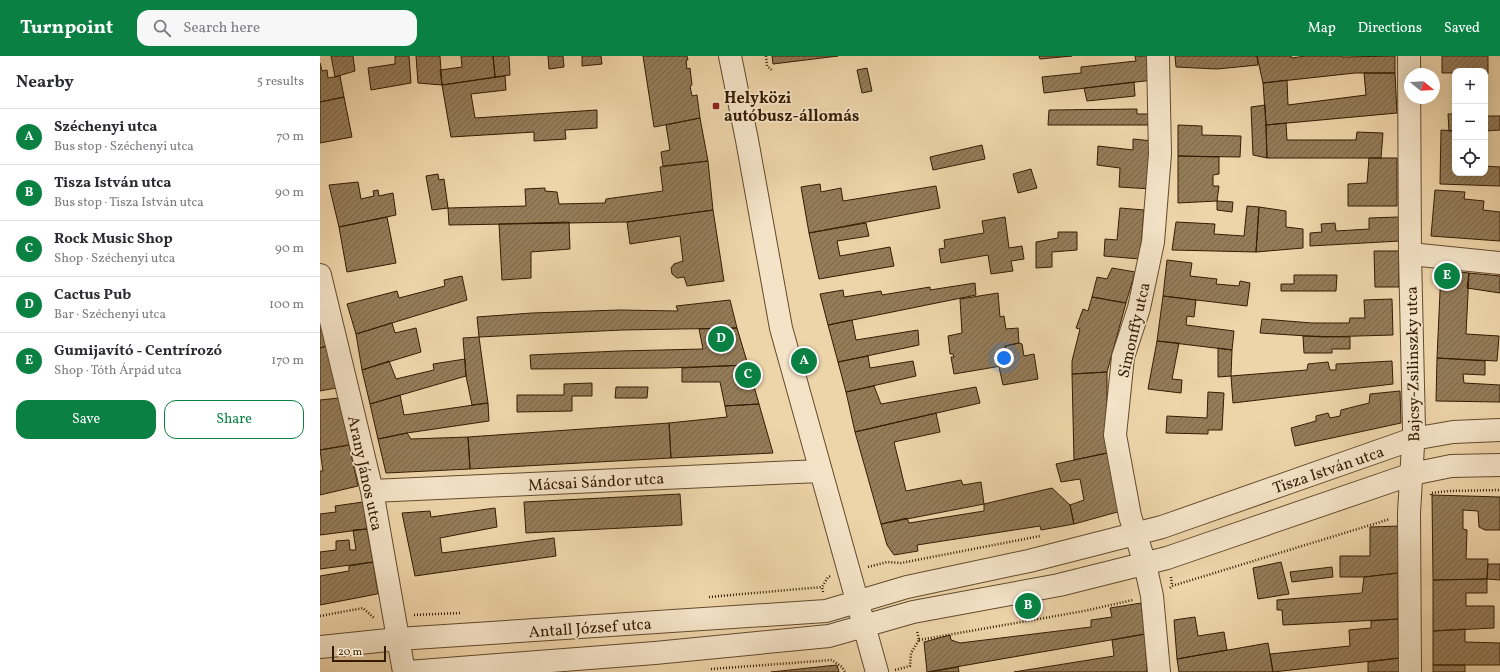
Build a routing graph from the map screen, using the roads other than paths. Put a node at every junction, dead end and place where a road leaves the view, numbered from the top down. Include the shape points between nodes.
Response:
1 (730, 56) edge
2 (1158, 56) edge
3 (1409, 56) edge
4 (1410, 254) junction
5 (1500, 263) edge
6 (320, 275) edge
7 (1500, 430) edge
8 (1414, 439) junction
9 (1500, 465) edge
10 (820, 471) junction
11 (1412, 474) junction
12 (372, 491) junction
13 (1136, 534) junction
14 (1145, 564) junction
15 (858, 601) junction
16 (865, 625) junction
17 (398, 639) junction
18 (320, 647) edge
19 (404, 672) edge
20 (408, 672) edge
21 (877, 672) edge
22 (1159, 672) edge
23 (1410, 672) edge

1 - 10 street via 780,328
2 - 13 street, Simonffy utca via 1160,154 1153,242 1139,308 1124,357 1115,435 1130,516
3 - 4 street, Bajcsy-Zsilinszky utca
4 - 5 street
4 - 8 street, Bajcsy-Zsilinszky utca
6 - 12 street, Arany János utca
7 - 8 street, Tisza István utca via 1453,432
8 - 11 street, Bajcsy-Zsilinszky utca
8 - 13 street, Tisza István utca
9 - 11 street, Tisza István utca via 1451,466
10 - 12 street, Mácsai Sándor utca
10 - 15 street
11 - 14 street, Tisza István utca
11 - 23 street, Bajcsy-Zsilinszky utca via 1409,513
12 - 17 street, Arany János utca
13 - 14 street, Simonffy utca
13 - 15 street, Tisza István utca via 1029,562 907,586
14 - 16 street, Tisza István utca via 1059,585 913,612
14 - 22 street, Simonffy utca via 1152,596
15 - 16 street
15 - 17 street, Antall József utca via 826,611
16 - 20 street, Antall József utca via 829,636 655,653
16 - 21 street
17 - 18 street, Antall József utca
17 - 19 street, Arany János utca

